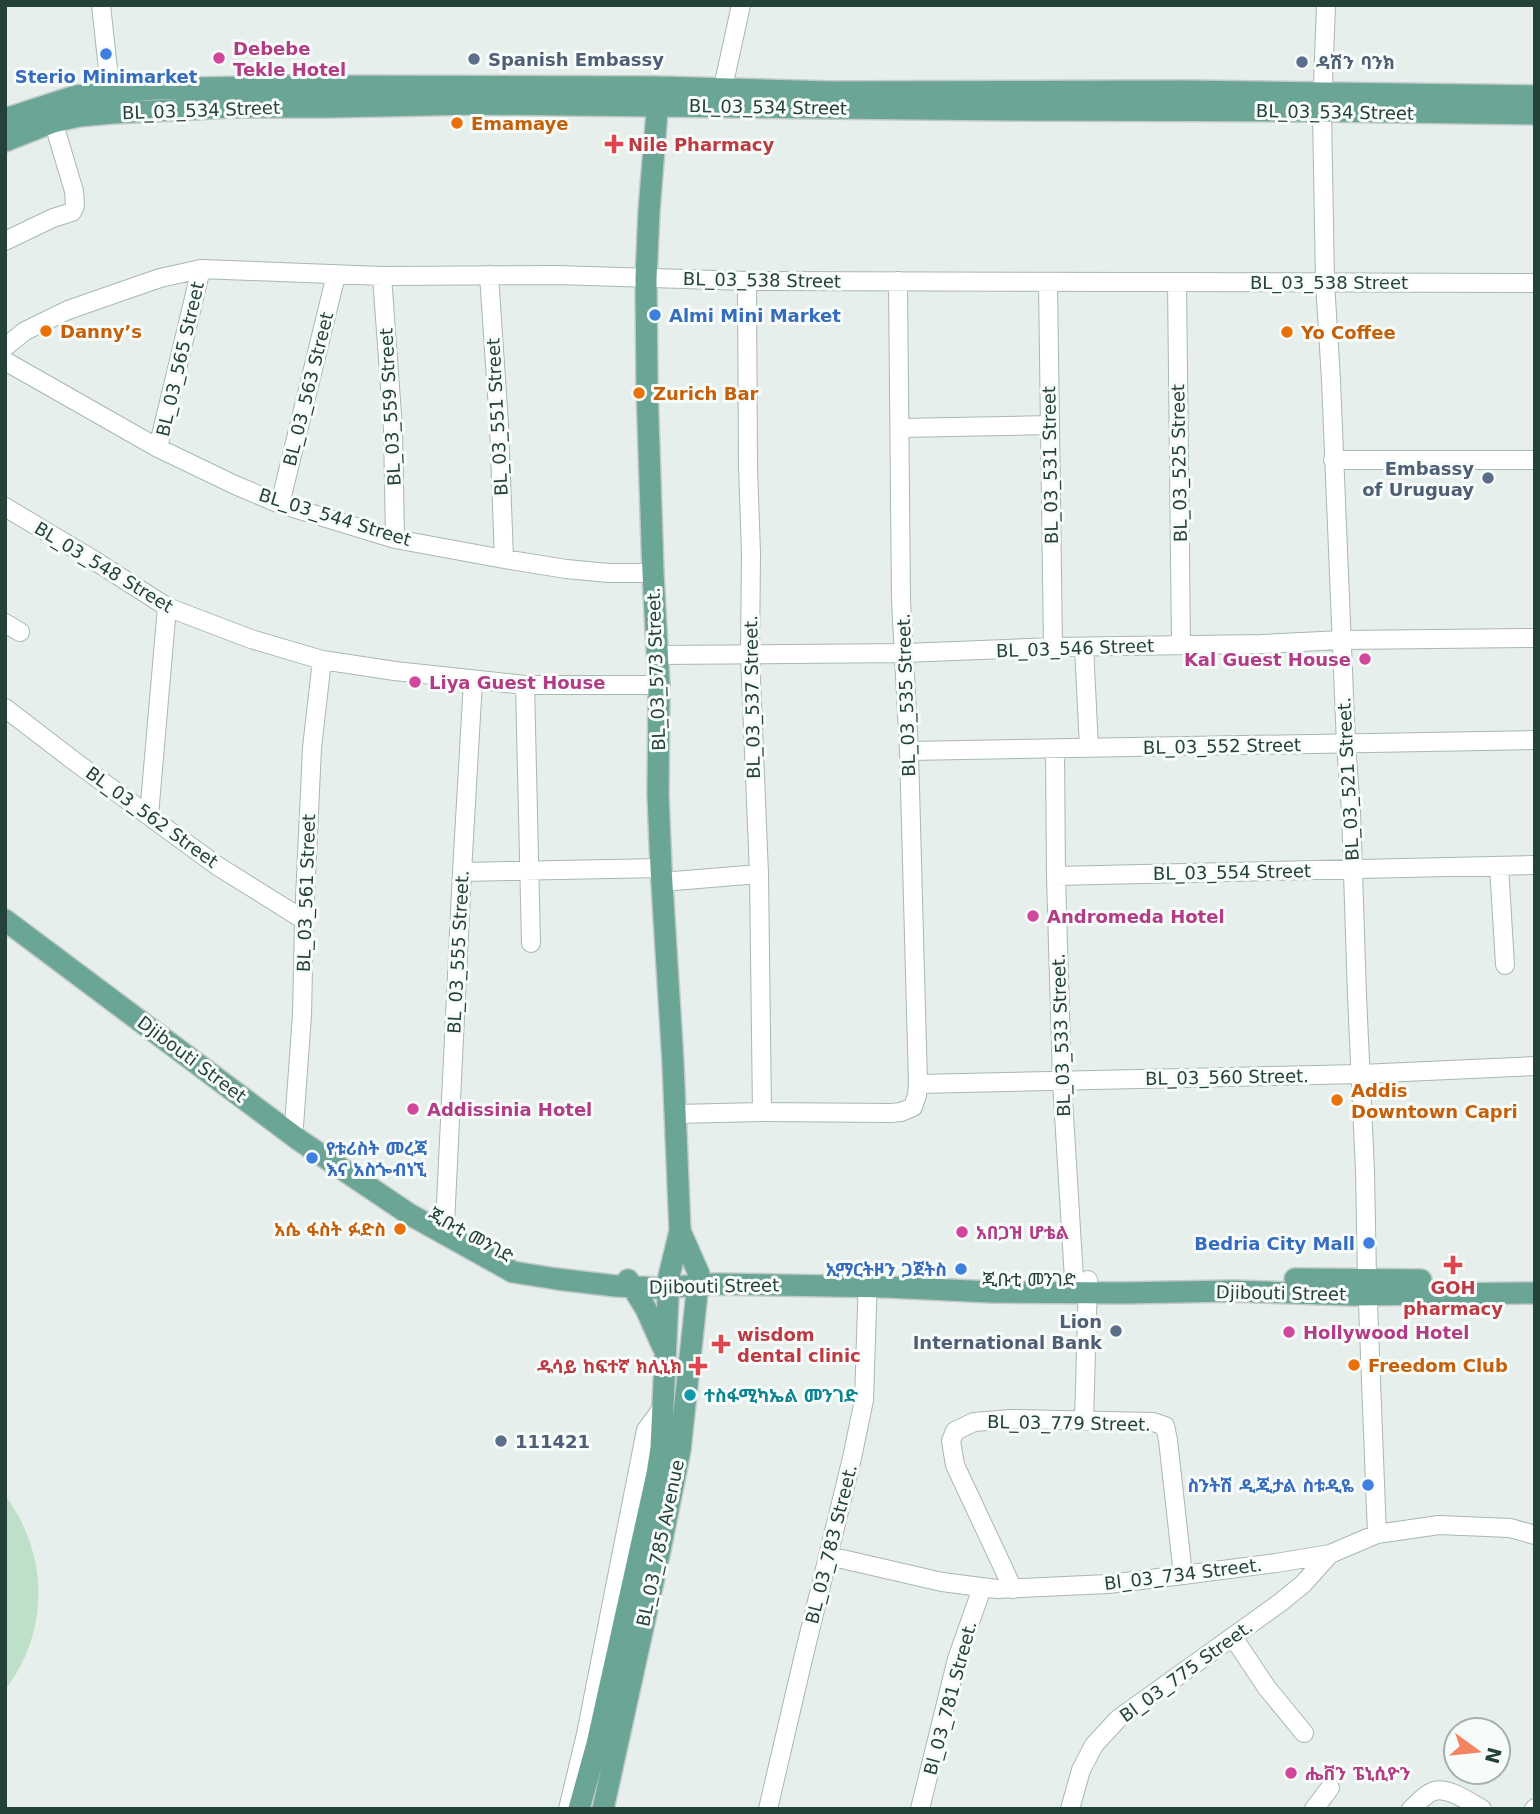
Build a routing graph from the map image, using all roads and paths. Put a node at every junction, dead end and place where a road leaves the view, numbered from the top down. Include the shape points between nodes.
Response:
1 (102, 5) edge
2 (741, 5) edge
3 (1326, 5) edge
4 (1535, 96) edge
5 (658, 97) junction
6 (721, 98) junction
7 (112, 102) junction
8 (1322, 102) junction
9 (50, 113) junction
10 (1535, 114) edge
11 (5, 119) edge
12 (5, 141) edge
13 (5, 241) edge
14 (201, 269) junction
15 (336, 275) junction
16 (489, 275) junction
17 (382, 276) junction
18 (646, 279) junction
19 (747, 281) junction
20 (898, 282) junction
21 (1048, 282) junction
22 (1177, 282) junction
23 (1325, 282) junction
24 (1535, 283) edge
25 (5, 347) edge
26 (5, 361) edge
27 (1050, 425) junction
28 (900, 428) junction
29 (158, 448) junction
30 (1333, 460) junction
31 (1535, 460) edge
32 (280, 504) junction
33 (5, 507) edge
34 (395, 539) junction
35 (504, 559) junction
36 (653, 573) junction
37 (167, 607) junction
38 (1535, 638) edge
39 (1342, 640) junction
40 (1181, 645) junction
41 (1084, 647) junction
42 (1053, 648) junction
43 (905, 653) junction
44 (750, 654) junction
45 (657, 655) junction
46 (322, 660) junction
47 (473, 681) junction
48 (525, 685) junction
49 (659, 685) junction
50 (5, 708) edge
51 (1535, 740) edge
52 (1346, 744) junction
53 (1089, 748) junction
54 (1055, 749) junction
55 (909, 751) junction
56 (149, 815) junction
57 (1535, 865) edge
58 (1499, 866) junction
59 (1352, 870) junction
60 (461, 872) junction
61 (528, 872) junction
62 (759, 874) junction
63 (661, 875) junction
64 (1056, 876) junction
65 (5, 910) edge
66 (5, 920) edge
67 (304, 920) junction
68 (531, 943) dead end
69 (1505, 965) dead end
70 (1535, 1066) edge
71 (1361, 1074) junction
72 (1062, 1082) junction
73 (918, 1084) junction
74 (762, 1112) junction
75 (675, 1114) junction
76 (294, 1126) junction
77 (446, 1224) junction
78 (680, 1231) junction
79 (733, 1279) junction
80 (698, 1280) junction
81 (628, 1281) junction
82 (669, 1281) junction
83 (868, 1281) junction
84 (1535, 1283) edge
85 (1083, 1284) junction
86 (1367, 1287) junction
87 (1535, 1293) edge
88 (692, 1335) junction
89 (666, 1355) junction
90 (663, 1407) junction
91 (1084, 1421) junction
92 (1377, 1534) junction
93 (1535, 1535) edge
94 (1330, 1554) junction
95 (829, 1556) junction
96 (1184, 1575) junction
97 (982, 1588) junction
98 (1013, 1589) junction
99 (1233, 1637) junction
100 (1304, 1733) dead end
101 (1330, 1788) dead end
102 (568, 1809) edge
103 (579, 1809) edge
104 (603, 1809) edge
105 (768, 1809) edge
106 (920, 1809) edge
107 (1070, 1809) edge
108 (1314, 1809) edge
109 (1411, 1809) edge
110 (1482, 1809) edge

1 - 7 street
2 - 6 street
3 - 8 street, BL_03_521 Street.
4 - 8 main road, BL_03_534 Street
5 - 6 main road, BL_03_534 Street
5 - 7 main road, BL_03_534 Street via 475,104 329,97 285,86
5 - 18 main road, BL_03_573 Street.
6 - 8 main road, BL_03_534 Street via 831,92 1011,101
7 - 9 main road, BL_03_534 Street via 76,96
8 - 10 main road, BL_03_534 Street
8 - 23 street, BL_03_521 Street.
9 - 11 main road, BL_03_534 Street
9 - 12 main road, BL_03_534 Street
9 - 13 street via 75,206 72,212
14 - 15 street, BL_03_538 Street
14 - 25 street, BL_03_538 Street via 68,310 25,331
14 - 29 street, BL_03_565 Street
15 - 17 street, BL_03_538 Street
15 - 32 street, BL_03_563 Street
16 - 17 street, BL_03_538 Street
16 - 18 street, BL_03_538 Street
16 - 35 street, BL_03_551 Street
17 - 34 street, BL_03_559 Street
18 - 19 street, BL_03_538 Street
18 - 36 main road, BL_03_573 Street.
19 - 20 street, BL_03_538 Street
19 - 44 street, BL_03_537 Street.
20 - 21 street, BL_03_538 Street
20 - 28 street, BL_03_535 Street.
21 - 22 street, BL_03_538 Street
21 - 27 street, BL_03_531 Street
22 - 23 street, BL_03_538 Street
22 - 40 street, BL_03_525 Street
23 - 24 street, BL_03_538 Street
23 - 30 street, BL_03_521 Street.
26 - 29 street, BL_03_544 Street
27 - 28 street
27 - 42 street, BL_03_531 Street
28 - 43 street, BL_03_535 Street.
29 - 32 street, BL_03_544 Street
30 - 31 street
30 - 39 street, BL_03_521 Street.
32 - 34 street, BL_03_544 Street
33 - 37 street, BL_03_548 Street
34 - 35 street, BL_03_544 Street
35 - 36 street, BL_03_544 Street via 577,570
36 - 45 main road, BL_03_573 Street.
37 - 46 street, BL_03_548 Street
37 - 56 street
38 - 39 street, BL_03_546 Street
39 - 40 street, BL_03_546 Street
39 - 52 street, BL_03_521 Street.
40 - 41 street, BL_03_546 Street
41 - 42 street, BL_03_546 Street
41 - 53 street
42 - 43 street, BL_03_546 Street
43 - 44 street, BL_03_546 Street
43 - 55 street, BL_03_535 Street.
44 - 45 street, BL_03_546 Street
44 - 62 street, BL_03_537 Street.
45 - 49 main road, BL_03_573 Street.
46 - 47 street, BL_03_548 Street
46 - 67 street, BL_03_561 Street via 312,748
47 - 48 street, BL_03_548 Street
47 - 60 street, BL_03_555 Street.
48 - 49 street, BL_03_548 Street
48 - 61 street
49 - 63 main road, BL_03_573 Street.
50 - 56 street, BL_03_562 Street
51 - 52 street, BL_03_552 Street
52 - 53 street, BL_03_552 Street
52 - 59 street, BL_03_521 Street.
53 - 54 street, BL_03_552 Street
54 - 55 street, BL_03_552 Street
54 - 64 street, BL_03_533 Street.
55 - 73 street, BL_03_535 Street.
56 - 67 street, BL_03_562 Street via 216,865
57 - 58 street, BL_03_554 Street
58 - 59 street, BL_03_554 Street
58 - 69 street
59 - 64 street, BL_03_554 Street
59 - 71 street, BL_03_521 Street.
60 - 61 street
60 - 77 street, BL_03_555 Street.
61 - 63 street
61 - 68 street
62 - 63 street
62 - 74 street, BL_03_537 Street.
63 - 75 main road, BL_03_573 Street.
64 - 72 street, BL_03_533 Street.
65 - 76 main road, ጂቡቲ መንገድ
66 - 81 main road, Djibouti Street via 299,1140 409,1214 513,1272 556,1279
67 - 76 street, BL_03_561 Street
70 - 71 street, BL_03_560 Street.
71 - 72 street, BL_03_560 Street.
71 - 86 street, BL_03_521 Street.
72 - 73 street, BL_03_560 Street.
72 - 85 street, BL_03_533 Street.
73 - 74 street, BL_03_535 Street. via 913,1107 901,1112
74 - 75 street
75 - 78 main road, BL_03_573 Street.
76 - 77 main road, ጂቡቲ መንገድ
77 - 81 main road, ጂቡቲ መንገድ via 526,1265
78 - 80 main road
78 - 82 main road, BL_03_785 Avenue
79 - 80 main road, Djibouti Street
79 - 83 main road, Djibouti Street
79 - 88 main road via 711,1298
80 - 82 main road, ጂቡቲ መንገድ
80 - 88 main road, BL_03_785 Avenue
81 - 82 main road, ጂቡቲ መንገድ
81 - 89 main road
82 - 89 main road, BL_03_785 Avenue
83 - 85 main road, Djibouti Street via 992,1292
83 - 95 street, BL_03_783 Street. via 864,1400
84 - 86 main road, Djibouti Street
85 - 86 main road, ጂቡቲ መንገድ via 1160,1281
85 - 91 street, BL_03_533 Street.
86 - 87 main road, Djibouti Street
86 - 92 street, BL_03_521 Street.
88 - 104 main road, BL_03_785 Avenue via 677,1471
89 - 90 main road, BL_03_785 Avenue
90 - 102 street via 646,1430
90 - 103 main road, BL_03_785 Avenue via 657,1474
91 - 96 street, BL_03_779 Street. via 1165,1426
91 - 98 street, BL_03_779 Street. via 1012,1419 975,1422 955,1431 951,1441 955,1465
92 - 93 street, Bl_03_734 Street. via 1439,1525 1510,1528
92 - 94 street, Bl_03_734 Street.
94 - 96 street, Bl_03_734 Street.
94 - 99 street, Bl_03_775 Street. via 1303,1584
95 - 97 street, Bl_03_734 Street.
95 - 105 street, BL_03_783 Street.
96 - 98 street, Bl_03_734 Street.
97 - 98 street, Bl_03_734 Street.
97 - 106 street, Bl_03_781 Street. via 957,1659
99 - 100 street
99 - 107 street, Bl_03_775 Street. via 1118,1719 1094,1745
101 - 108 street
109 - 110 street via 1436,1790 1453,1793

